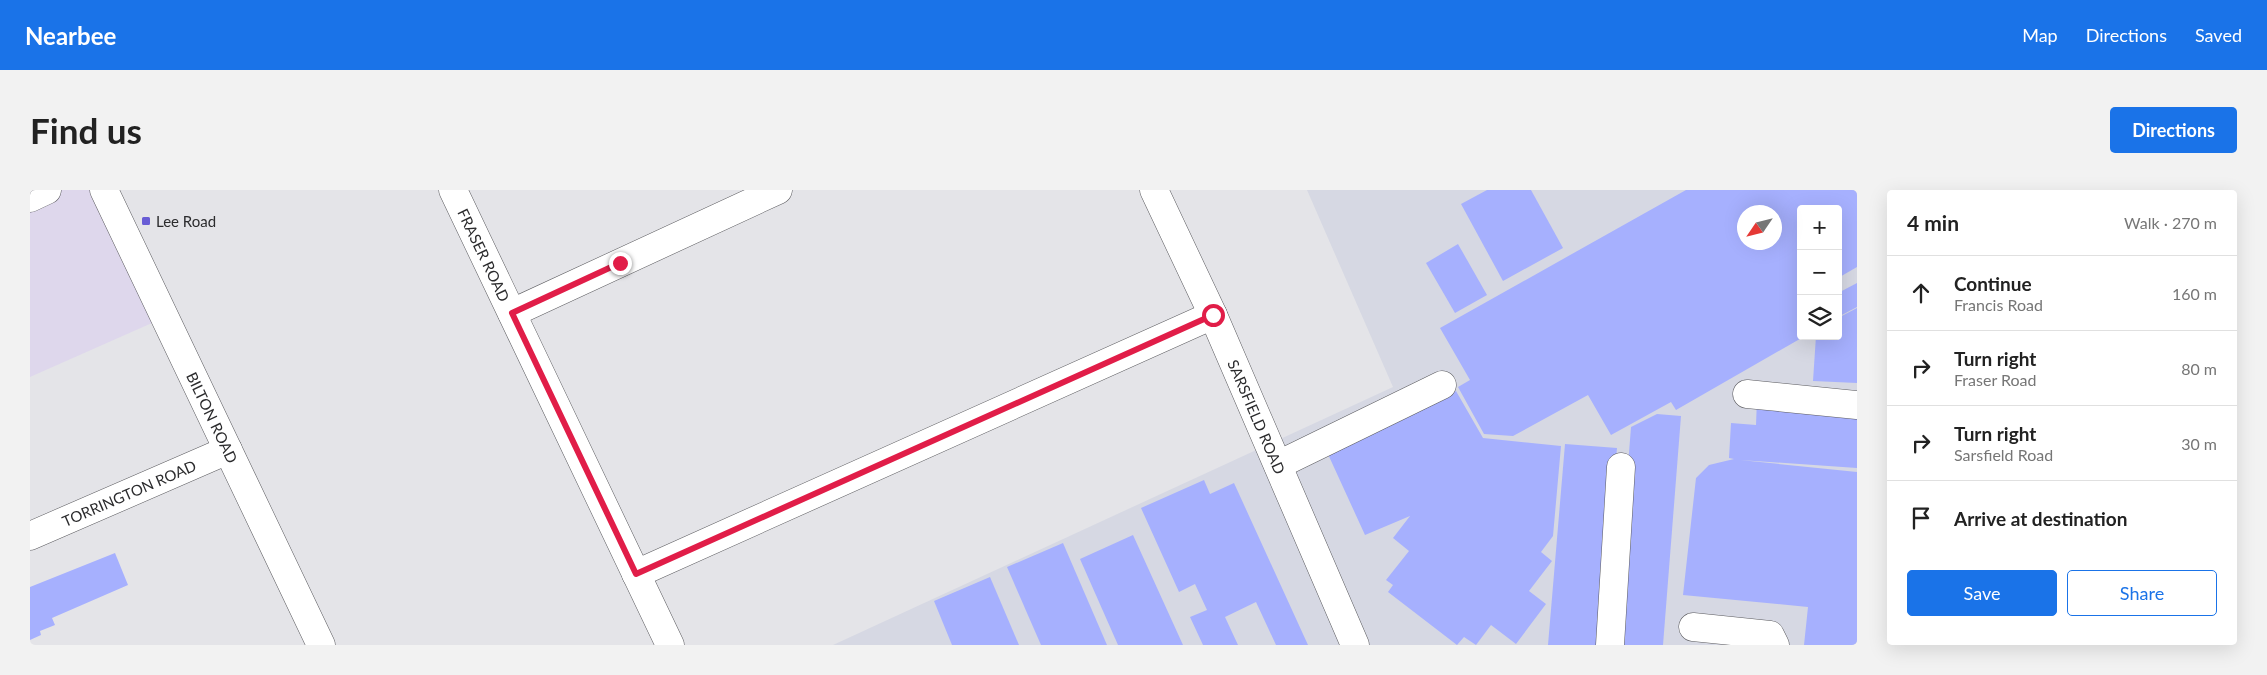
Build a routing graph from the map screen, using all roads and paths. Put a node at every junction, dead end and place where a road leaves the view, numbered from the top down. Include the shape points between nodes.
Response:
1 (47, 190) edge
2 (104, 190) edge
3 (453, 190) edge
4 (778, 190) edge
5 (1154, 190) edge
6 (30, 198) edge
7 (512, 313) junction
8 (1213, 315) junction
9 (1442, 385) dead end
10 (1747, 394) dead end
11 (1857, 405) edge
12 (228, 450) junction
13 (1278, 465) junction
14 (1621, 467) dead end
15 (30, 536) edge
16 (636, 574) junction
17 (1693, 627) dead end
18 (321, 645) edge
19 (670, 645) edge
20 (1355, 645) edge
21 (1610, 645) edge
22 (1775, 645) edge

1 - 6 street
2 - 12 street, BILTON ROAD
3 - 7 street, FRASER ROAD
4 - 7 street
5 - 8 street, SARSFIELD ROAD
7 - 16 street, FRASER ROAD
8 - 13 street, SARSFIELD ROAD
8 - 16 street
9 - 13 street
10 - 11 street
12 - 15 street, TORRINGTON ROAD
12 - 18 street, BILTON ROAD
13 - 20 street, SARSFIELD ROAD
14 - 21 street
16 - 19 street, FRASER ROAD
17 - 22 street via 1770,636

